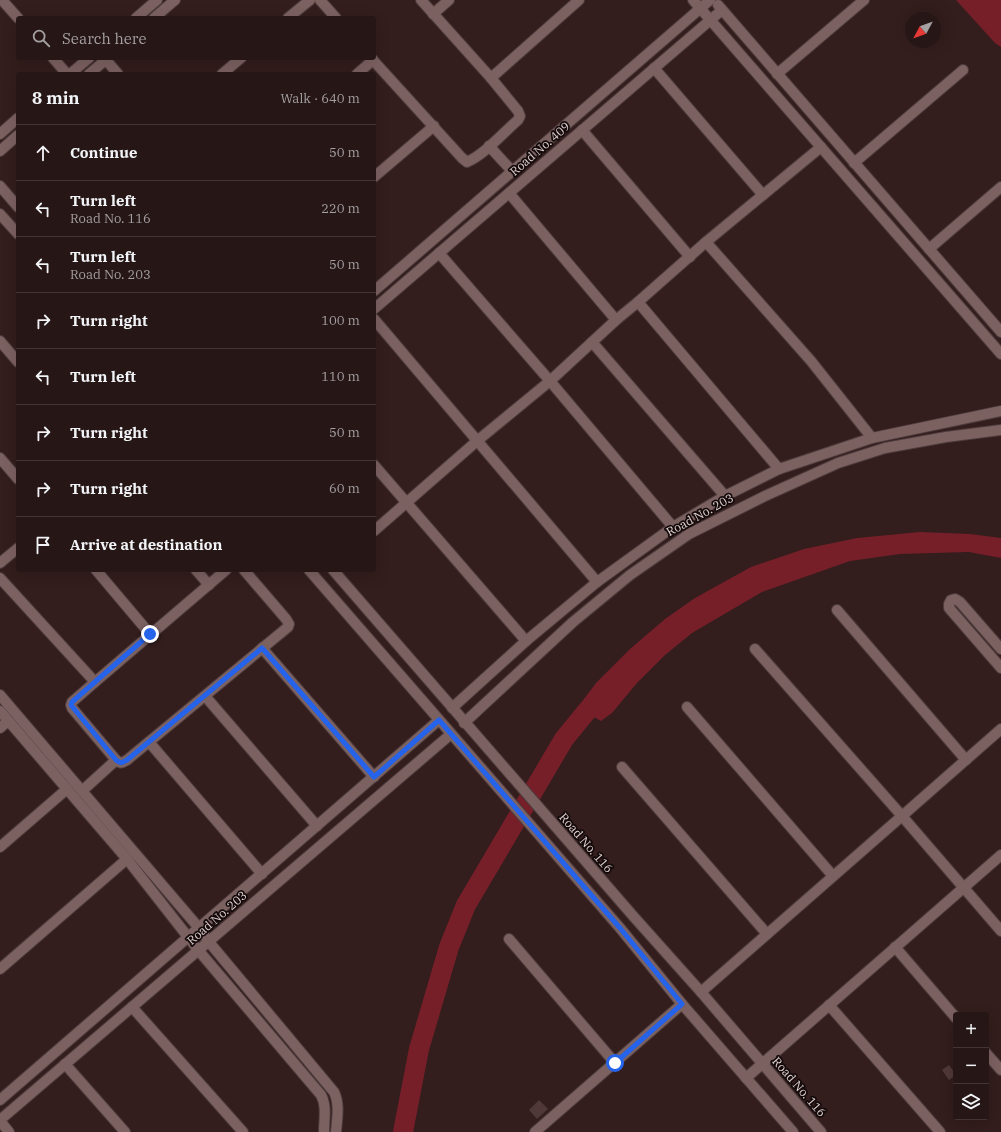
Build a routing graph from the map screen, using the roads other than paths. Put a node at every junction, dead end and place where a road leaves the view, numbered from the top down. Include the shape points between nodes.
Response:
1 (2, 0) edge
2 (157, 0) edge
3 (175, 0) edge
4 (310, 0) edge
5 (320, 0) edge
6 (421, 0) edge
7 (449, 0) edge
8 (579, 0) edge
9 (692, 0) edge
10 (710, 0) edge
11 (714, 0) edge
12 (864, 0) edge
13 (700, 9) junction
14 (722, 10) junction
15 (433, 14) junction
16 (16, 16) edge
17 (138, 16) edge
18 (156, 16) edge
19 (290, 16) edge
20 (334, 16) edge
21 (710, 20) junction
22 (55, 60) edge
23 (87, 60) edge
24 (106, 60) edge
25 (108, 60) edge
26 (239, 60) edge
27 (371, 60) edge
28 (373, 60) edge
29 (654, 68) junction
30 (963, 70) dead end
31 (65, 72) edge
32 (72, 72) edge
33 (91, 72) edge
34 (117, 72) edge
35 (224, 72) edge
36 (359, 72) edge
37 (778, 74) junction
38 (491, 78) junction
39 (16, 120) edge
40 (434, 126) junction
41 (582, 130) junction
42 (0, 134) edge
43 (16, 137) edge
44 (490, 146) junction
45 (821, 147) junction
46 (0, 151) edge
47 (854, 163) junction
48 (512, 171) junction
49 (376, 175) edge
50 (0, 186) edge
51 (1001, 188) edge
52 (509, 193) junction
53 (763, 195) junction
54 (16, 205) edge
55 (0, 214) edge
56 (16, 232) edge
57 (706, 242) junction
58 (929, 249) junction
59 (439, 253) junction
60 (690, 257) junction
61 (376, 288) edge
62 (638, 302) junction
63 (376, 306) edge
64 (616, 320) junction
65 (376, 321) edge
66 (1001, 332) edge
67 (0, 341) edge
68 (592, 342) junction
69 (1001, 354) edge
70 (16, 360) edge
71 (550, 381) junction
72 (1001, 410) edge
73 (1001, 430) edge
74 (872, 438) junction
75 (477, 441) junction
76 (0, 458) edge
77 (376, 467) edge
78 (779, 469) junction
79 (16, 477) edge
80 (725, 496) junction
81 (406, 503) junction
82 (673, 528) junction
83 (376, 529) edge
84 (16, 550) edge
85 (0, 563) edge
86 (98, 572) edge
87 (198, 572) edge
88 (224, 572) edge
89 (246, 572) edge
90 (311, 572) edge
91 (335, 572) edge
92 (0, 578) edge
93 (597, 582) junction
94 (209, 584) junction
95 (837, 610) dead end
96 (150, 634) junction
97 (526, 641) junction
98 (262, 648) junction
99 (755, 649) dead end
100 (1001, 649) edge
101 (1001, 668) edge
102 (94, 682) junction
103 (0, 695) edge
104 (205, 696) junction
105 (687, 707) dead end
106 (452, 708) junction
107 (0, 711) edge
108 (439, 720) junction
109 (8, 721) junction
110 (464, 722) junction
111 (0, 728) edge
112 (1001, 730) edge
113 (451, 734) junction
114 (149, 742) junction
115 (116, 760) junction
116 (966, 760) junction
117 (622, 767) dead end
118 (374, 777) junction
119 (66, 788) junction
120 (82, 791) junction
121 (902, 816) junction
122 (317, 826) junction
123 (0, 847) edge
124 (1001, 855) edge
125 (127, 859) junction
126 (262, 874) junction
127 (833, 876) junction
128 (964, 888) junction
129 (198, 928) junction
130 (1001, 931) edge
131 (767, 934) junction
132 (189, 936) junction
133 (508, 939) dead end
134 (209, 942) junction
135 (895, 947) junction
136 (199, 951) junction
137 (0, 969) edge
138 (701, 992) junction
139 (682, 1004) junction
140 (829, 1005) junction
141 (132, 1007) junction
142 (953, 1015) edge
143 (989, 1056) edge
144 (615, 1063) junction
145 (66, 1064) junction
146 (761, 1064) junction
147 (1001, 1070) edge
148 (746, 1078) junction
149 (0, 1100) edge
150 (0, 1121) edge
151 (9, 1132) edge
152 (125, 1132) edge
153 (243, 1132) edge
154 (324, 1132) edge
155 (336, 1132) edge
156 (535, 1132) edge
157 (793, 1132) edge
158 (821, 1132) edge
159 (940, 1132) edge

1 - 16 street
2 - 17 street
3 - 18 street
4 - 19 street
5 - 20 street
6 - 15 street
7 - 15 street
8 - 38 street
9 - 13 street
10 - 13 street, Road No. 409
11 - 14 street
12 - 37 street
13 - 21 street
13 - 48 street, Road No. 409
14 - 21 street, Road No. 409
14 - 37 street
15 - 38 street
21 - 29 street, Road No. 409
21 - 45 street
22 - 31 street
23 - 32 street
24 - 33 street
25 - 34 street
26 - 35 street
27 - 36 street
28 - 40 street
29 - 41 street, Road No. 409
29 - 53 street
30 - 47 street
37 - 47 street
38 - 44 street via 520,116
39 - 42 street
40 - 44 street via 467,162
40 - 49 street
41 - 52 street, Road No. 409
41 - 60 street
43 - 46 street
44 - 48 street
45 - 53 street
45 - 69 street
47 - 58 street
48 - 61 street, Road No. 409
50 - 54 street
51 - 58 street
52 - 59 street, Road No. 409
52 - 64 street
53 - 57 street
55 - 56 street
57 - 60 street
57 - 74 street via 811,361
58 - 66 street
59 - 63 street, Road No. 409
59 - 71 street
60 - 62 street
62 - 64 street
62 - 78 street
64 - 68 street
65 - 75 street
67 - 70 street
68 - 71 street
68 - 80 street
71 - 75 street
71 - 82 street
72 - 74 street
73 - 110 street, Road No. 203 via 885,448 838,463 689,534 630,575 579,617
74 - 78 street
75 - 81 street
75 - 93 street
76 - 79 street
77 - 81 street
78 - 80 street
80 - 82 street
81 - 83 street
81 - 97 street
82 - 93 street
84 - 85 street
86 - 96 street
87 - 94 street
88 - 94 street
89 - 98 street via 289,624
90 - 108 street
91 - 106 street, Road No. 116
92 - 102 street
93 - 97 street
94 - 96 street
95 - 116 street
96 - 102 street
97 - 106 street
98 - 104 street
98 - 118 street
99 - 121 street
100 - 101 street via 960,602 951,600 949,608
102 - 115 street via 71,705
103 - 120 street
104 - 114 street
104 - 122 street
105 - 127 street
106 - 110 street, Road No. 116
107 - 109 street
108 - 113 street
108 - 118 street, Road No. 203
109 - 111 street
109 - 119 street
110 - 138 street, Road No. 116
112 - 116 street
113 - 134 street, Road No. 203
113 - 139 street via 620,928
114 - 115 street via 123,763
114 - 126 street
115 - 120 street
116 - 121 street
117 - 131 street
118 - 122 street, Road No. 203
119 - 123 street
119 - 125 street
120 - 129 street
121 - 127 street
121 - 128 street
122 - 126 street, Road No. 203
124 - 128 street
125 - 132 street
125 - 137 street
126 - 129 street, Road No. 203
127 - 131 street
128 - 130 street
128 - 135 street
129 - 132 street, Road No. 203
129 - 134 street
131 - 138 street
132 - 136 street
132 - 149 street, Road No. 203
133 - 144 street
134 - 136 street, Road No. 203
134 - 155 street via 334,1092 337,1098
135 - 140 street
135 - 142 street
136 - 141 street, Road No. 203
136 - 154 street via 321,1095 325,1107
138 - 146 street, Road No. 116
139 - 144 street
139 - 148 street
140 - 146 street
140 - 159 street
141 - 145 street, Road No. 203
141 - 153 street
143 - 147 street
144 - 156 street
145 - 150 street, Road No. 203
145 - 152 street
146 - 148 street
146 - 158 street, Road No. 116
148 - 157 street
150 - 151 street

